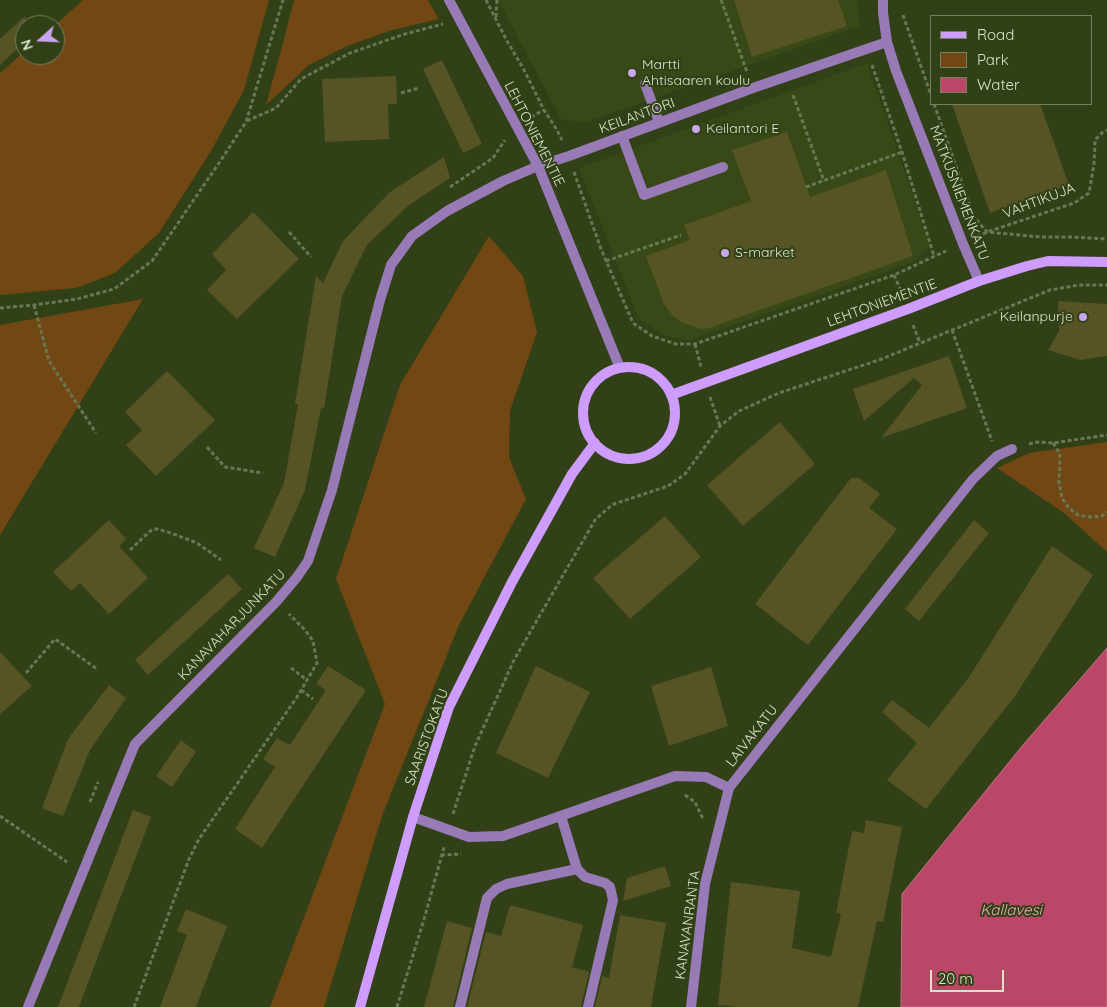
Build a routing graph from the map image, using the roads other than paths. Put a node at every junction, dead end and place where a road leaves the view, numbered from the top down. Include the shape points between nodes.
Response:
1 (448, 0) edge
2 (883, 0) edge
3 (887, 42) junction
4 (645, 84) dead end
5 (658, 122) junction
6 (622, 136) junction
7 (538, 166) junction
8 (723, 167) dead end
9 (1107, 262) edge
10 (979, 281) junction
11 (620, 368) junction
12 (671, 395) junction
13 (595, 443) junction
14 (1012, 449) road end
15 (729, 788) junction
16 (561, 816) junction
17 (413, 817) junction
18 (577, 869) junction
19 (28, 1007) edge
20 (360, 1007) edge
21 (460, 1007) edge
22 (588, 1007) edge
23 (691, 1007) edge

1 - 7 street, LEHTONIEMENTIE
2 - 3 street, MATKUSNIEMENKATU
3 - 5 street, KEILANTORI
3 - 10 street, MATKUSNIEMENKATU
4 - 5 street
5 - 6 street, KEILANTORI
6 - 7 street, KEILANTORI
6 - 8 street via 644,195
7 - 11 street, LEHTONIEMENTIE
7 - 19 street, KANAVAHARJUNKATU via 447,211 412,236 391,265 332,490 308,562 276,602 135,744
9 - 10 main road, LEHTONIEMENTIE via 1048,261
10 - 12 main road, LEHTONIEMENTIE
11 - 12 main road via 632,367 656,375
11 - 13 main road via 596,381 588,392 584,419
12 - 13 main road via 675,407 671,432 654,452 629,459 605,452
13 - 17 main road, SAARISTOKATU via 572,474 516,574 450,706
14 - 15 street, LAIVAKATU via 997,456 973,478
15 - 16 street, LAIVAKATU via 706,777 675,776
15 - 23 street, KANAVANRANTA via 705,884
16 - 17 street, LAIVAKATU via 503,836 469,837
16 - 18 street
17 - 20 main road, SAARISTOKATU
18 - 21 street via 507,884 487,898
18 - 22 street via 585,877 605,883 613,900

